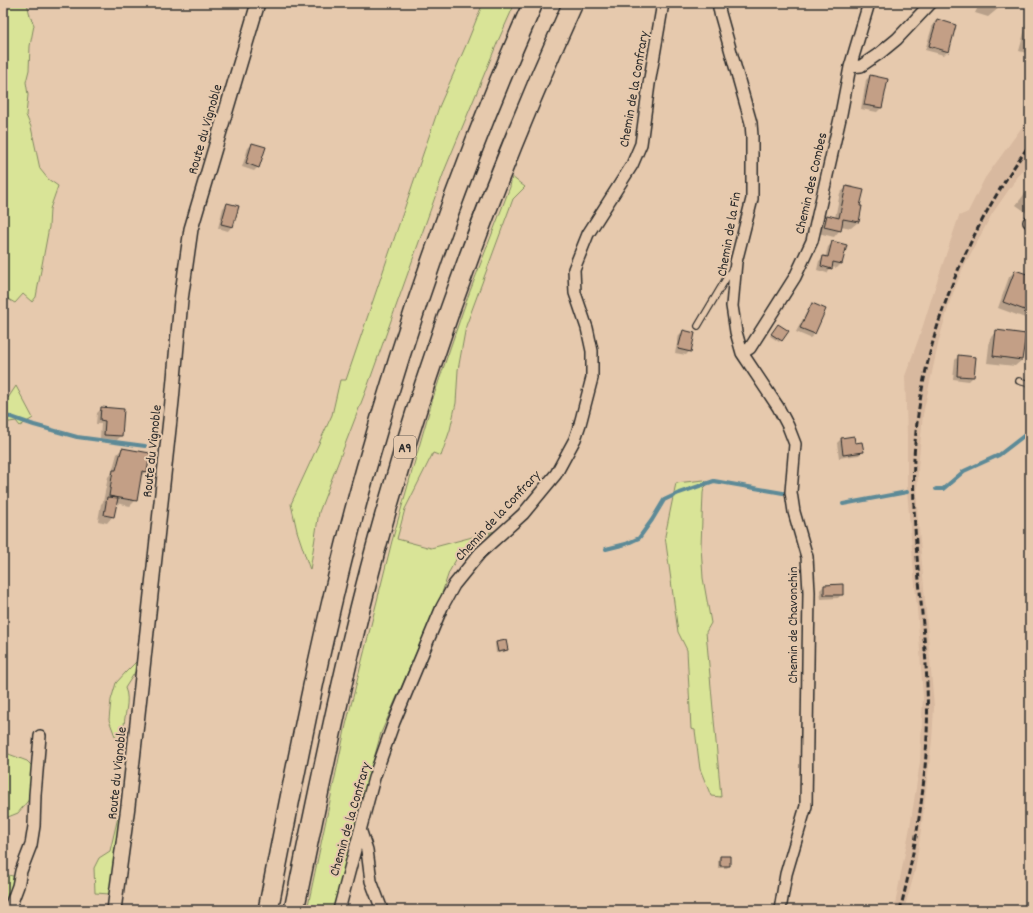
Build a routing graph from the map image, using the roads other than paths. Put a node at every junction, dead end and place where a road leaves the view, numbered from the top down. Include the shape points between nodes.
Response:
1 (258, 3) edge
2 (533, 3) edge
3 (573, 3) edge
4 (663, 3) edge
5 (718, 3) edge
6 (869, 3) edge
7 (931, 3) edge
8 (850, 67) junction
9 (736, 262) junction
10 (698, 326) dead end
11 (742, 353) junction
12 (1019, 381) dead end
13 (1030, 384) edge
14 (40, 736) dead end
15 (361, 832) junction
16 (8, 910) edge
17 (114, 910) edge
18 (268, 910) edge
19 (294, 910) edge
20 (339, 910) edge
21 (382, 910) edge
22 (780, 910) edge

1 - 17 street, Route du Vignoble via 192,229 181,300 128,806
2 - 18 highway, A9 via 488,109 440,235 382,415 332,601
3 - 19 highway, A9 via 520,123 475,239 410,430 359,610
4 - 15 street, Chemin de la Confrary via 641,144 632,165 588,234 574,269 575,293 592,351 592,378 575,438 556,474 523,514 480,553 454,585 442,607 394,722 374,778
5 - 9 street, Chemin de la Fin via 751,123 752,199
6 - 8 street, Chemin des Combes
7 - 8 street via 880,53 861,66
8 - 11 street, Chemin des Combes via 812,241 795,277 750,348
9 - 10 lane
9 - 11 street, Chemin de la Fin via 732,306
11 - 22 street, Chemin de Chavonchin via 778,407 795,444 791,492 807,557 809,592 806,806 786,874
12 - 13 lane
14 - 16 street via 31,845
15 - 20 street, Chemin de la Confrary
15 - 21 street via 367,850 371,881

